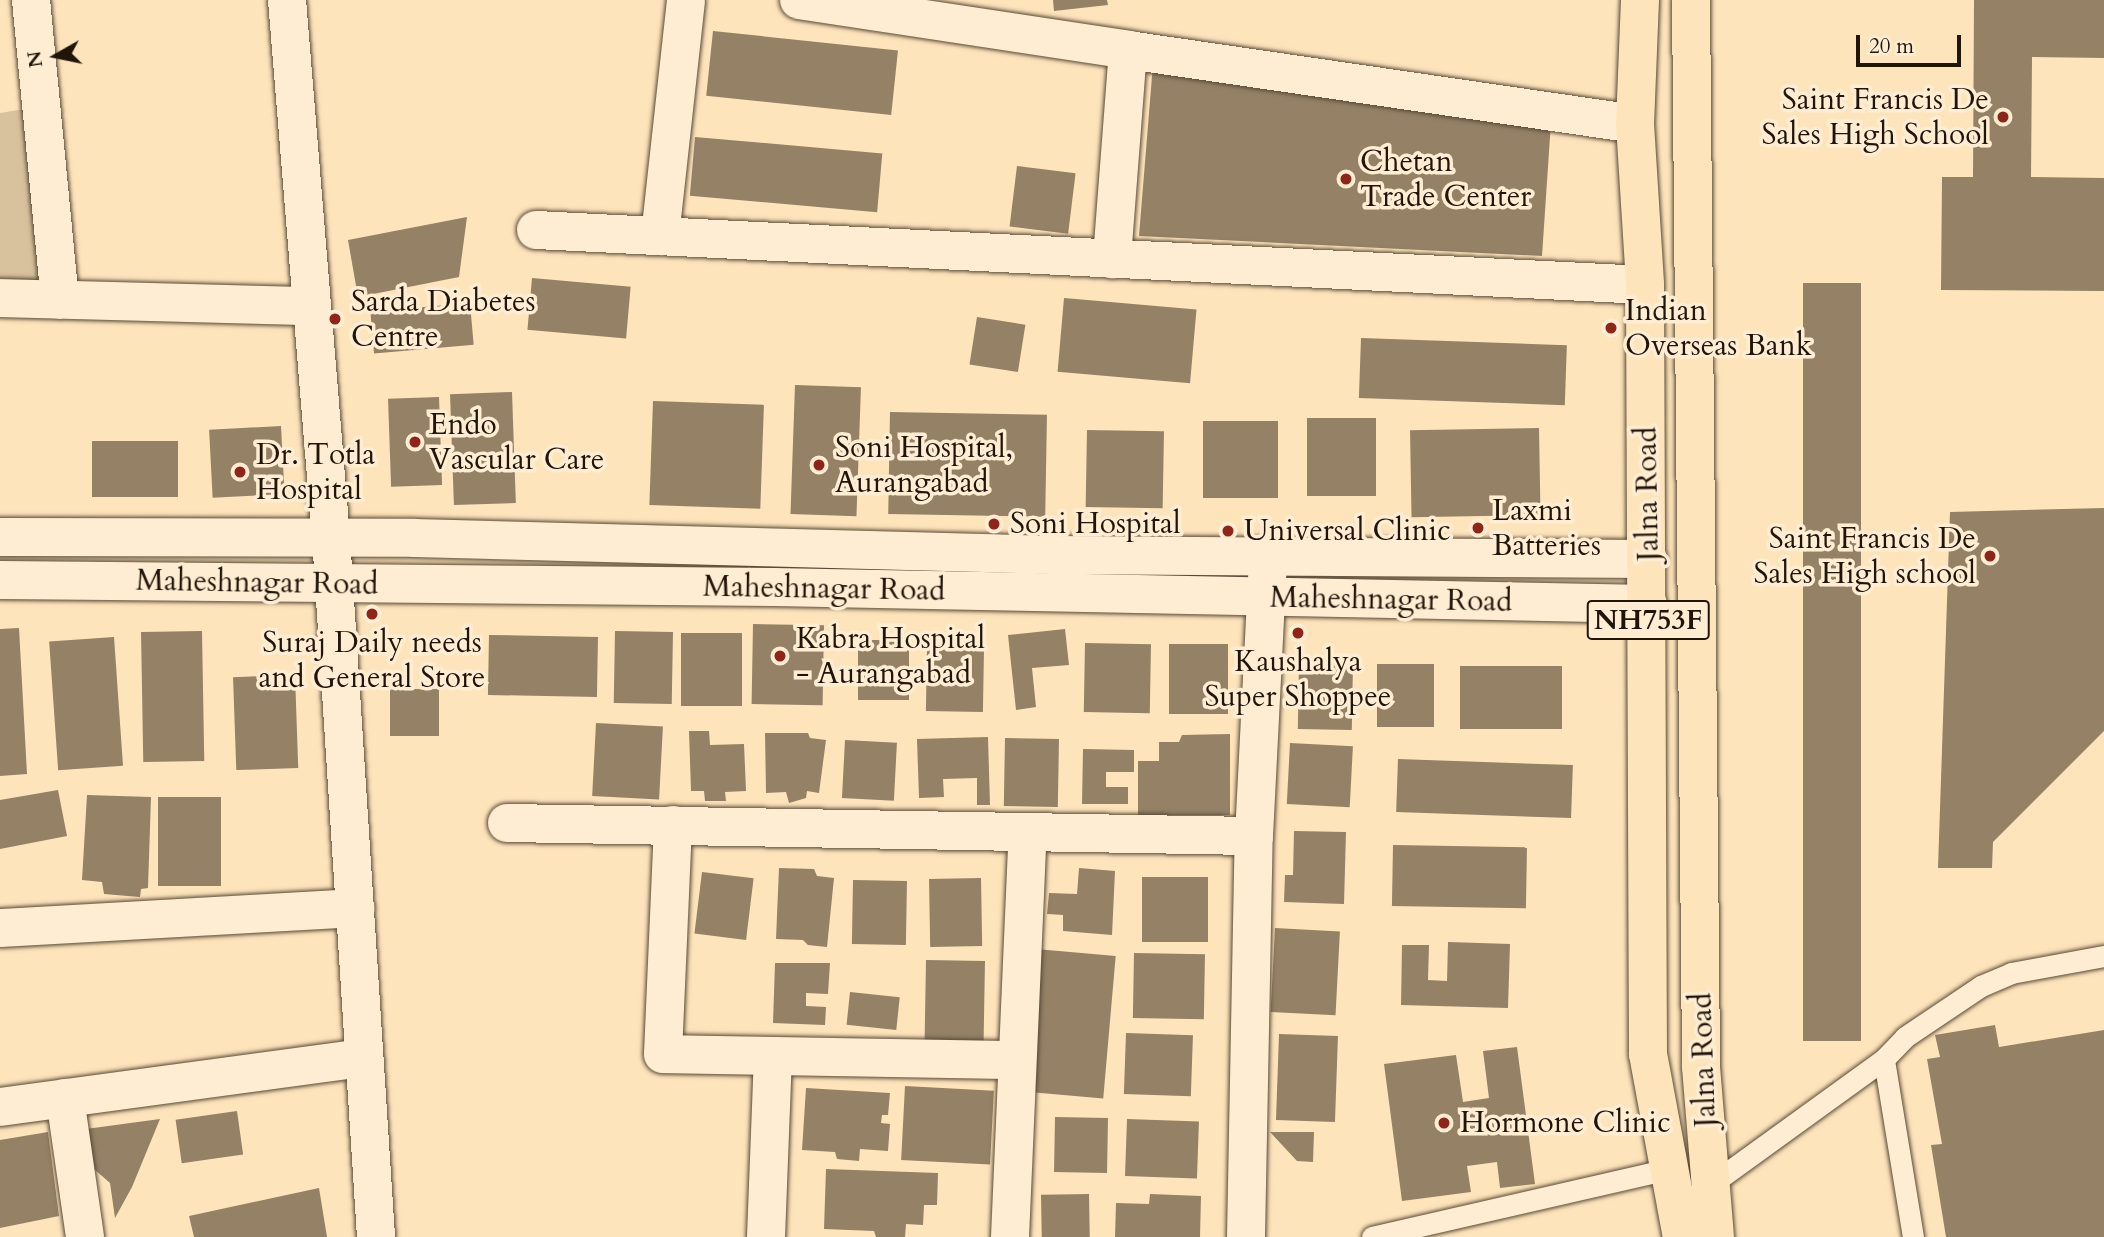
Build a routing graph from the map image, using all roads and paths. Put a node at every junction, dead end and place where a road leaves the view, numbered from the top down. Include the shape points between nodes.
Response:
1 (31, 0) edge
2 (287, 0) edge
3 (686, 0) edge
4 (799, 0) edge
5 (1640, 0) edge
6 (1691, 0) edge
7 (1128, 50) junction
8 (1635, 124) junction
9 (536, 230) dead end
10 (660, 236) junction
11 (1112, 259) junction
12 (1645, 285) junction
13 (0, 298) edge
14 (60, 300) junction
15 (312, 306) junction
16 (0, 537) edge
17 (331, 537) junction
18 (1269, 557) junction
19 (1648, 559) junction
20 (0, 580) edge
21 (334, 583) junction
22 (1266, 597) junction
23 (1648, 604) junction
24 (507, 823) dead end
25 (673, 825) junction
26 (1028, 832) junction
27 (1254, 836) junction
28 (355, 908) junction
29 (0, 928) edge
30 (2104, 956) edge
31 (773, 1056) junction
32 (364, 1058) junction
33 (1884, 1059) junction
34 (1017, 1060) junction
35 (65, 1098) junction
36 (0, 1107) edge
37 (1669, 1169) junction
38 (1710, 1185) junction
39 (85, 1237) edge
40 (376, 1237) edge
41 (766, 1237) edge
42 (1010, 1237) edge
43 (1246, 1237) edge
44 (1372, 1237) edge
45 (1682, 1237) edge
46 (1715, 1237) edge
47 (1913, 1237) edge

1 - 14 street
2 - 15 street
3 - 10 street
4 - 7 street
5 - 8 highway, Jalna Road / NH753F
6 - 38 highway, Jalna Road / NH753F via 1701,1067
7 - 8 street
7 - 11 street
8 - 12 highway, Jalna Road / NH753F
9 - 10 street
10 - 11 street
11 - 12 street
12 - 19 highway, Jalna Road / NH753F
13 - 14 street
14 - 15 street
15 - 17 street
16 - 17 street, Maheshnagar Road
17 - 18 street, Maheshnagar Road
17 - 21 street
18 - 19 street, Maheshnagar Road
18 - 22 street
19 - 23 highway, Jalna Road / NH753F
20 - 21 street, Maheshnagar Road
21 - 22 street, Maheshnagar Road
21 - 28 street
22 - 23 street, Maheshnagar Road
22 - 27 street
23 - 37 highway, Jalna Road / NH753F via 1648,1054
24 - 25 street
25 - 26 street
25 - 31 street via 663,1054
26 - 27 street
26 - 34 street
27 - 43 street
28 - 29 street
28 - 32 street
30 - 33 lane via 2011,973 1981,986 1905,1037
31 - 34 street
31 - 41 street
32 - 35 street
32 - 40 street
33 - 38 lane
33 - 47 lane
34 - 42 street
35 - 36 street
35 - 39 street
37 - 44 lane
37 - 45 highway, Jalna Road / NH753F
38 - 46 highway, Jalna Road / NH753F

